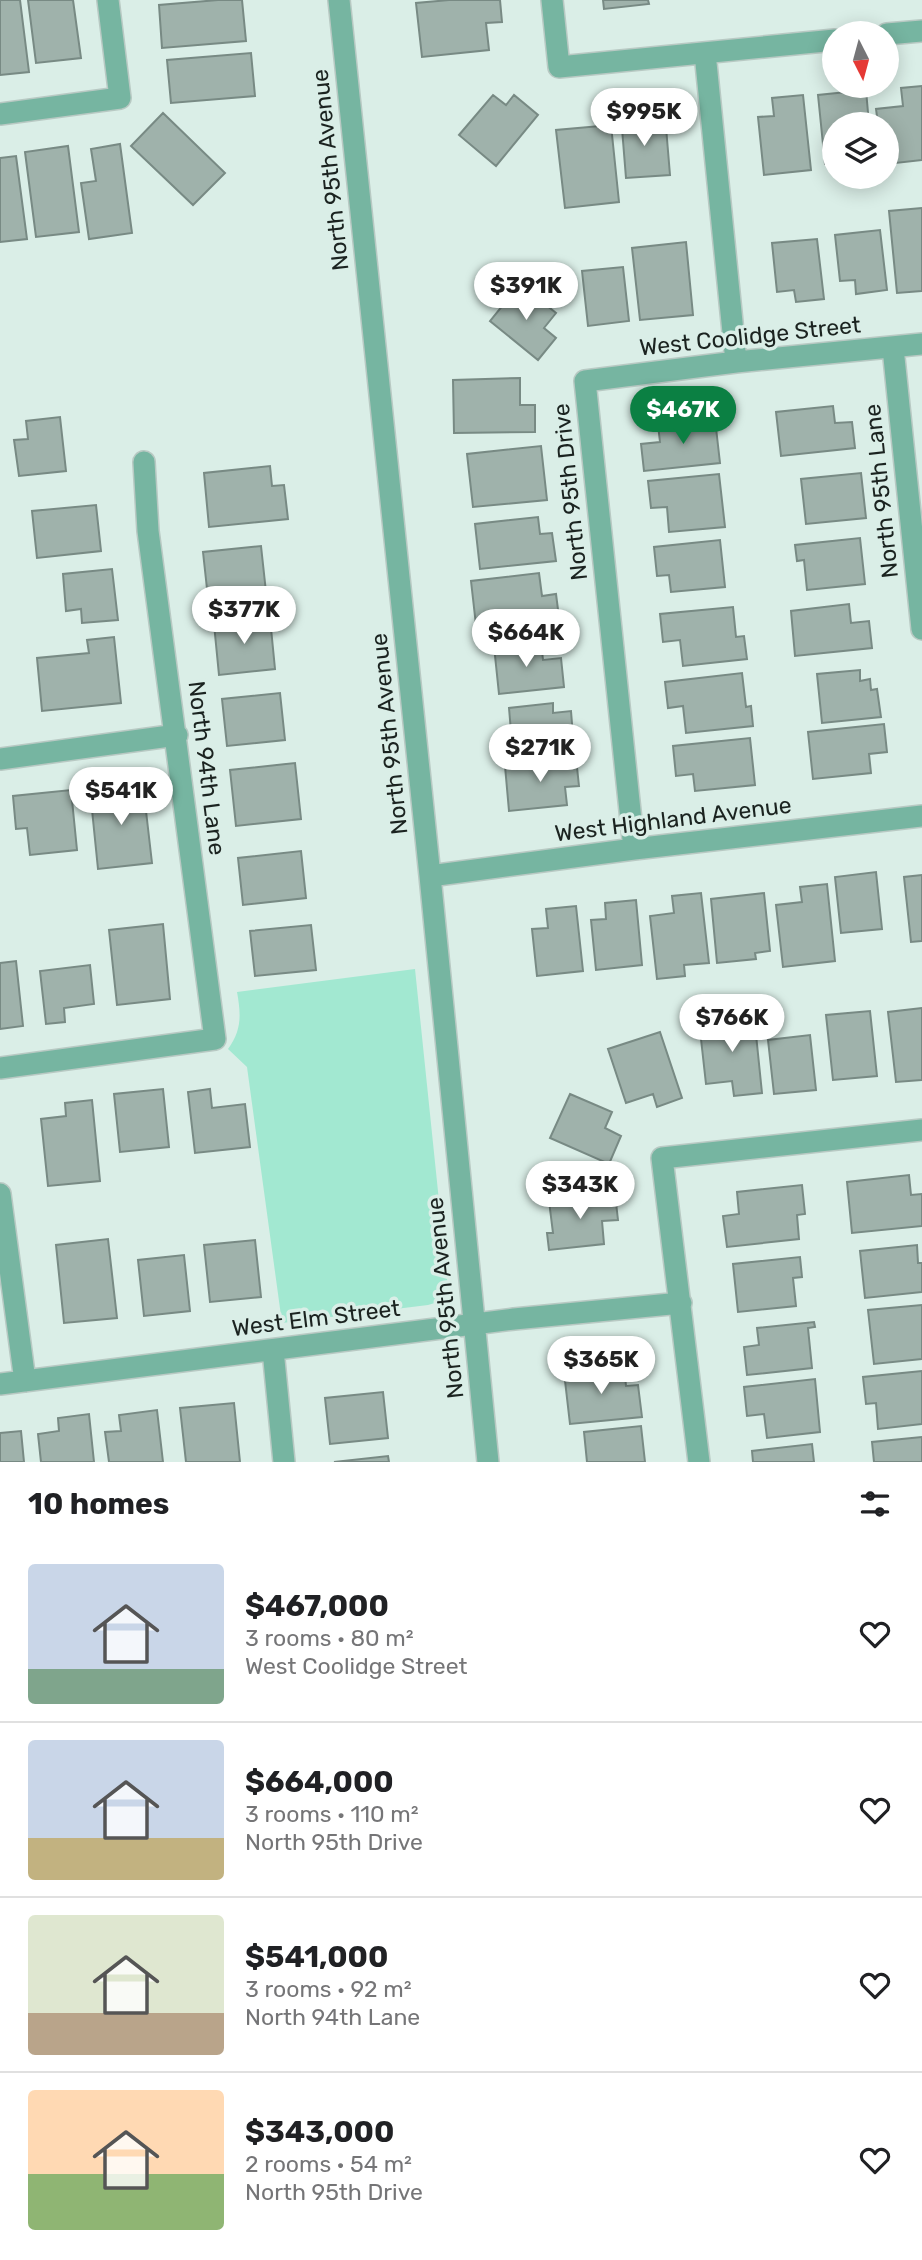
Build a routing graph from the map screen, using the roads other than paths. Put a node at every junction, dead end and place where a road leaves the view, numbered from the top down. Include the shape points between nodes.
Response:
1 (108, 0) edge
2 (339, 0) edge
3 (552, 0) edge
4 (922, 31) edge
5 (900, 33) edge
6 (822, 41) edge
7 (705, 54) junction
8 (0, 114) edge
9 (922, 344) edge
10 (893, 348) junction
11 (736, 362) junction
12 (584, 381) joint
13 (144, 462) dead end
14 (922, 629) edge
15 (177, 736) junction
16 (0, 759) edge
17 (922, 816) edge
18 (634, 849) junction
19 (430, 876) junction
20 (0, 1068) edge
21 (922, 1130) edge
22 (0, 1194) edge
23 (681, 1303) junction
24 (474, 1324) junction
25 (273, 1350) junction
26 (24, 1381) junction
27 (0, 1384) edge
28 (284, 1462) edge
29 (488, 1462) edge
30 (699, 1462) edge

1 - 8 street via 120,98
2 - 19 street, North 95th Avenue
3 - 7 street via 559,67
4 - 5 street
6 - 7 street
7 - 11 street
9 - 10 street, West Coolidge Street
10 - 11 street, West Coolidge Street
10 - 14 street, North 95th Lane
11 - 12 street, West Coolidge Street
12 - 18 street, North 95th Drive
13 - 15 street, North 94th Lane via 148,531
15 - 16 street
15 - 20 street, North 94th Lane via 215,1039
17 - 18 street, West Highland Avenue
18 - 19 street, West Highland Avenue
19 - 24 street, North 95th Avenue
21 - 23 street via 662,1158
22 - 26 street
23 - 24 street, West Elm Street
23 - 30 street
24 - 25 street, West Elm Street
24 - 29 street, North 95th Avenue
25 - 26 street, West Elm Street
25 - 28 street
26 - 27 street, West Elm Street

